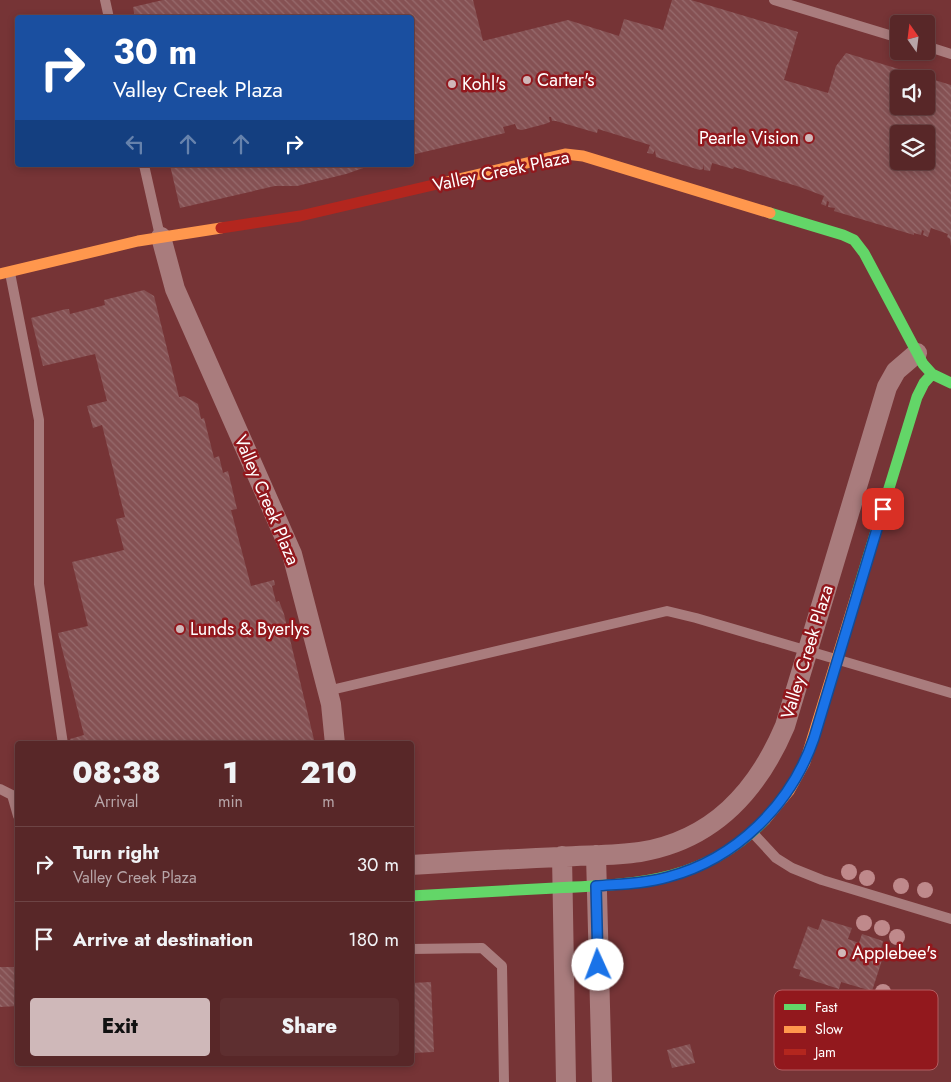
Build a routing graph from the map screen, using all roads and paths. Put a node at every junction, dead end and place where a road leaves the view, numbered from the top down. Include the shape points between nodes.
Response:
1 (105, 0) edge
2 (774, 0) edge
3 (108, 15) edge
4 (890, 35) edge
5 (935, 49) edge
6 (951, 54) edge
7 (144, 167) edge
8 (161, 237) junction
9 (5, 273) edge
10 (918, 353) junction
11 (932, 374) junction
12 (951, 383) edge
13 (808, 650) junction
14 (837, 659) junction
15 (327, 691) junction
16 (951, 694) edge
17 (63, 741) edge
18 (335, 741) edge
19 (0, 789) edge
20 (15, 806) edge
21 (751, 831) junction
22 (596, 855) junction
23 (562, 856) junction
24 (414, 865) edge
25 (596, 886) junction
26 (563, 888) junction
27 (414, 896) edge
28 (951, 919) edge
29 (414, 949) edge
30 (504, 1082) edge
31 (566, 1082) edge
32 (602, 1082) edge

1 - 3 lane
2 - 4 lane
5 - 6 lane
7 - 8 lane
8 - 9 street, Valley Creek Plaza
8 - 10 street, Valley Creek Plaza via 285,219 556,155 576,154 849,237 864,253
8 - 15 street, Valley Creek Plaza via 175,290 292,554
9 - 17 lane via 39,420 38,584
10 - 11 street, Valley Creek Plaza
10 - 13 street, Valley Creek Plaza via 896,371 887,388
11 - 12 street
11 - 14 street, Valley Creek Plaza via 917,397
13 - 14 lane
13 - 15 lane via 664,611
13 - 22 street, Valley Creek Plaza via 785,726 773,753 746,794 704,828 680,841 638,852
14 - 16 lane
14 - 21 street, Valley Creek Plaza via 805,762 786,795
15 - 18 street, Valley Creek Plaza
19 - 20 lane via 12,795
21 - 25 street, Valley Creek Plaza via 731,848 691,869 644,882
21 - 28 lane via 776,858 792,868
22 - 23 street, Valley Creek Plaza
22 - 25 street
23 - 24 street, Valley Creek Plaza
23 - 26 street
25 - 26 street, Valley Creek Plaza
25 - 32 street
26 - 27 street, Valley Creek Plaza
26 - 31 street
29 - 30 lane via 482,948 502,966

